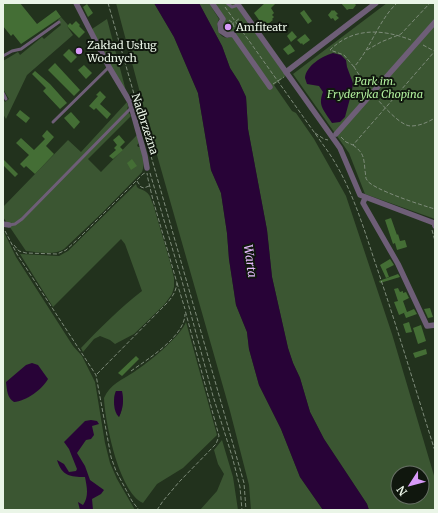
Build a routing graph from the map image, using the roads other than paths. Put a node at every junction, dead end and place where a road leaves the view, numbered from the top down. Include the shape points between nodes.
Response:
1 (76, 3) edge
2 (212, 3) edge
3 (227, 3) edge
4 (376, 3) edge
5 (237, 4) edge
6 (59, 22) dead end
7 (435, 22) edge
8 (3, 56) edge
9 (109, 67) junction
10 (284, 75) junction
11 (272, 85) road end
12 (3, 93) edge
13 (6, 99) dead end
14 (131, 108) junction
15 (53, 122) dead end
16 (335, 135) junction
17 (147, 171) road end
18 (365, 198) junction
19 (435, 224) edge
20 (5, 226) edge
21 (435, 325) edge

1 - 9 street, Nadbrzeżna
2 - 11 street via 223,19 220,24 221,31 227,35 233,34
3 - 5 lane via 232,7
4 - 10 street
5 - 10 street
6 - 8 lane via 21,48
7 - 16 street
9 - 14 street, Nadbrzeżna
9 - 15 lane
10 - 16 street
12 - 13 lane
14 - 17 street, Nadbrzeżna
14 - 20 lane via 22,219
16 - 18 street via 360,195
18 - 19 street
18 - 21 street via 364,202 398,264 426,326

